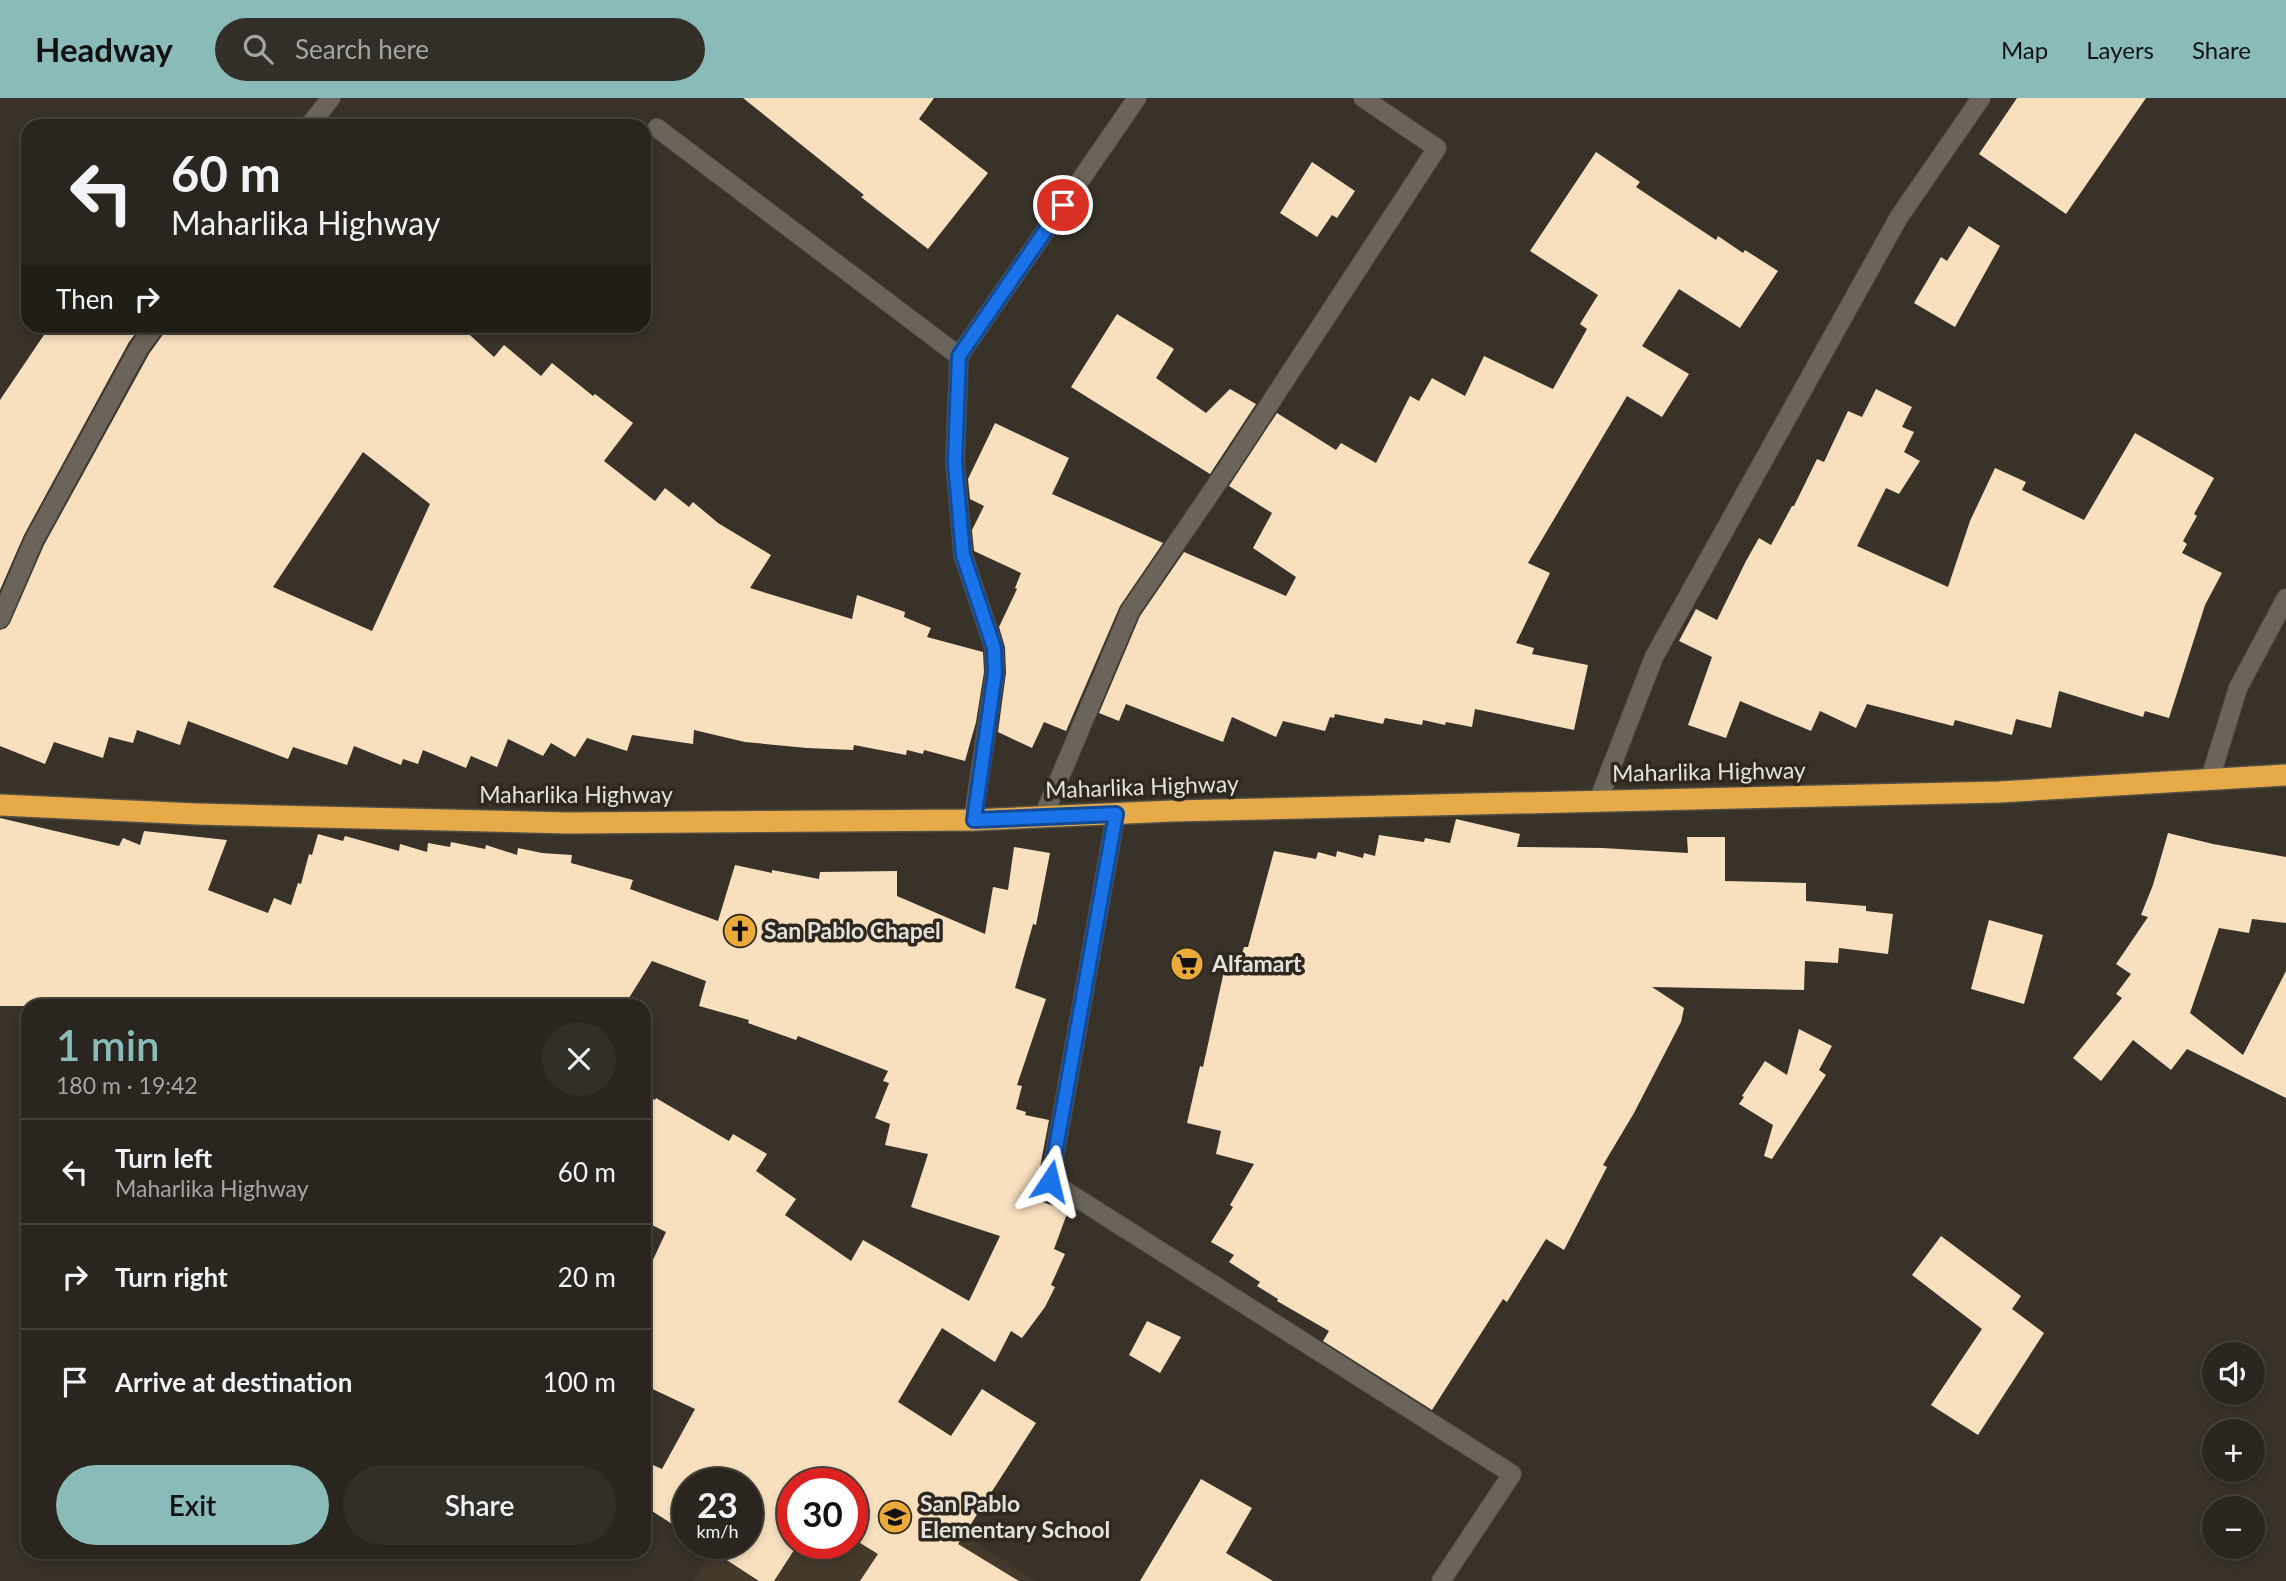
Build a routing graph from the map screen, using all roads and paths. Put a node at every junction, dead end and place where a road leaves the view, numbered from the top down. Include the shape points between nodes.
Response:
1 (331, 98) edge
2 (1137, 98) edge
3 (1363, 98) edge
4 (1981, 98) edge
5 (314, 119) edge
6 (657, 128) dead end
7 (150, 333) edge
8 (959, 356) junction
9 (2286, 598) edge
10 (0, 619) edge
11 (2286, 775) edge
12 (2210, 779) junction
13 (1598, 801) junction
14 (0, 805) edge
15 (1116, 814) junction
16 (1043, 817) junction
17 (974, 820) junction
18 (1441, 1581) edge

1 - 5 street
2 - 8 street
3 - 16 street via 1437,148 1130,611
4 - 13 street via 1899,217 1654,657
6 - 8 street
7 - 10 street via 40,529
8 - 17 street via 955,462 963,555 994,648 995,673
9 - 12 street via 2238,688
11 - 12 highway, Maharlika Highway
12 - 13 highway, Maharlika Highway via 1999,792
13 - 15 highway, Maharlika Highway
14 - 17 highway, Maharlika Highway via 568,823
15 - 16 highway, Maharlika Highway
15 - 18 street via 1050,1181 1512,1475
16 - 17 highway, Maharlika Highway

